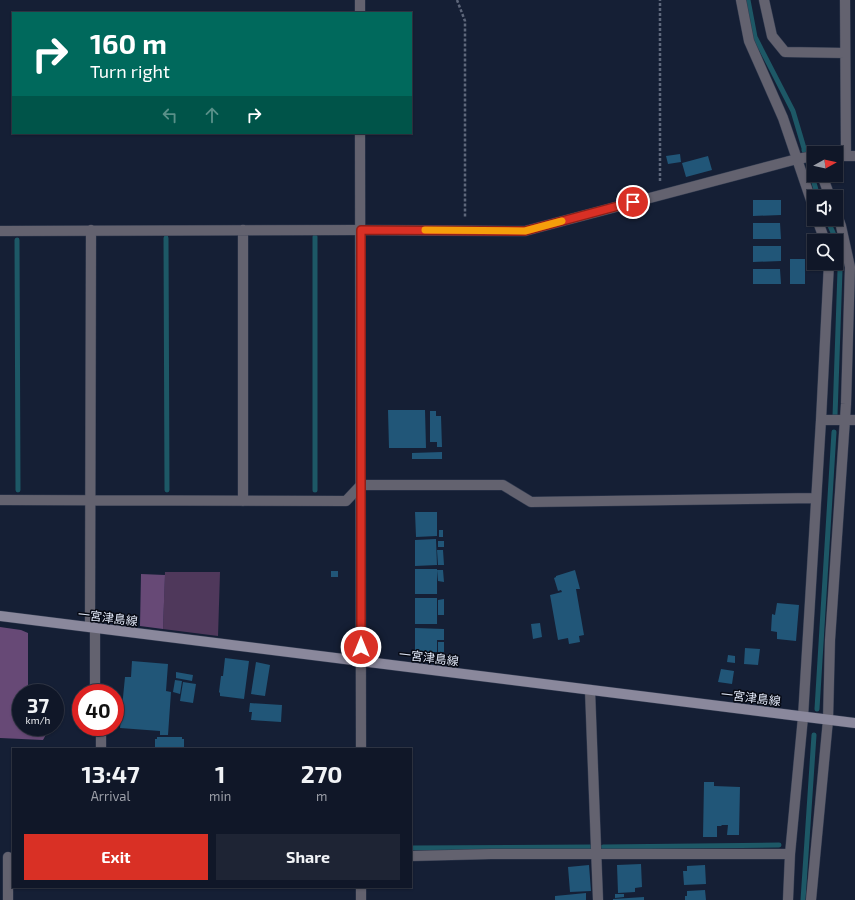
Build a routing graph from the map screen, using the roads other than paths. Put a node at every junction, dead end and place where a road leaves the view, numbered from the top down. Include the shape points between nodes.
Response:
1 (360, 0) edge
2 (741, 0) edge
3 (764, 0) edge
4 (845, 0) edge
5 (360, 12) edge
6 (845, 53) junction
7 (850, 100) edge
8 (360, 134) edge
9 (846, 156) edge
10 (807, 157) edge
11 (797, 159) junction
12 (808, 190) edge
13 (841, 226) edge
14 (91, 230) junction
15 (244, 230) junction
16 (361, 230) junction
17 (0, 231) edge
18 (829, 270) edge
19 (821, 420) junction
20 (850, 420) edge
21 (361, 485) junction
22 (816, 498) junction
23 (0, 500) edge
24 (91, 500) junction
25 (243, 501) junction
26 (0, 616) edge
27 (93, 628) junction
28 (361, 662) junction
29 (95, 684) edge
30 (590, 690) junction
31 (803, 716) junction
32 (828, 720) junction
33 (855, 723) edge
34 (101, 736) edge
35 (101, 748) edge
36 (361, 748) edge
37 (596, 854) junction
38 (790, 854) junction
39 (7, 856) edge
40 (412, 856) edge
41 (361, 888) edge
42 (8, 900) edge
43 (361, 900) edge
44 (598, 900) edge
45 (788, 900) edge
46 (811, 900) edge

1 - 5 street
2 - 11 street via 749,41 783,118
3 - 6 street via 772,36 785,52
4 - 6 street
6 - 7 street
7 - 9 street
8 - 16 street
10 - 11 street
11 - 12 street
11 - 16 street via 525,231
13 - 20 street via 850,267
14 - 15 street
14 - 17 street
14 - 24 street
15 - 16 street
15 - 25 street
16 - 21 street
18 - 19 street
19 - 20 street
19 - 22 street
20 - 32 street via 830,640
21 - 22 street via 503,485 531,502
21 - 25 street via 346,501
21 - 28 street
22 - 31 street
23 - 24 street
24 - 25 street
24 - 27 street
26 - 27 main road, 一宮津島線
27 - 28 main road, 一宮津島線
27 - 29 street
28 - 30 main road, 一宮津島線
28 - 36 street
30 - 31 main road, 一宮津島線
30 - 37 street
31 - 32 main road, 一宮津島線
31 - 38 street
32 - 33 main road, 一宮津島線
32 - 46 street
34 - 35 street
37 - 38 street
37 - 40 street
37 - 44 street
38 - 45 street
39 - 42 street
41 - 43 street

